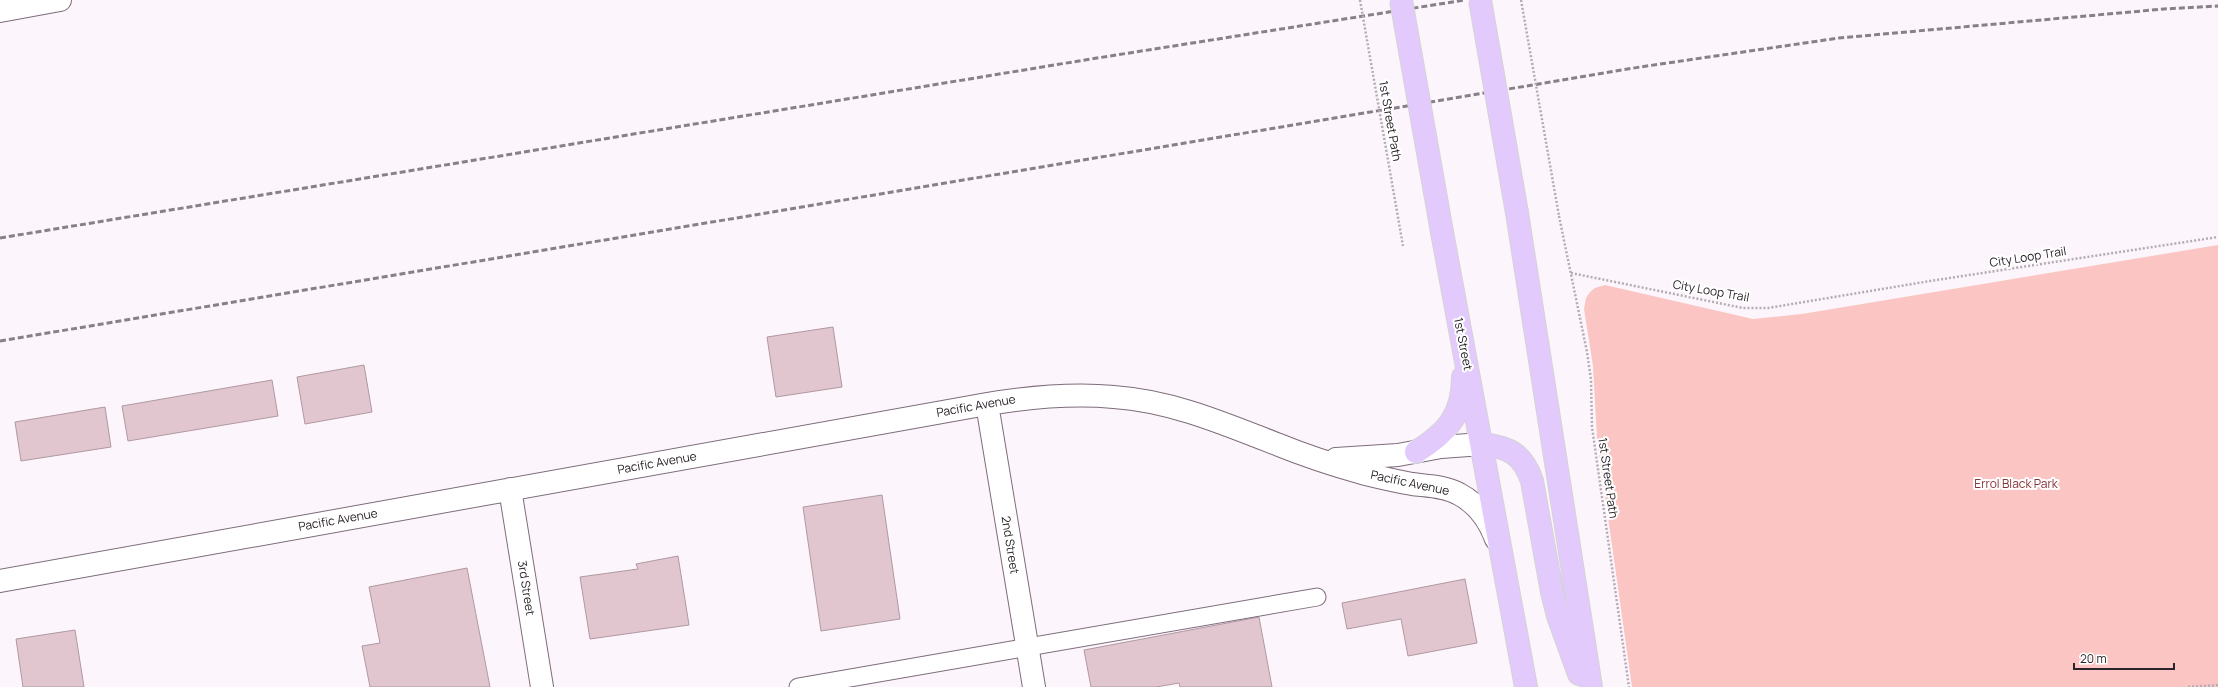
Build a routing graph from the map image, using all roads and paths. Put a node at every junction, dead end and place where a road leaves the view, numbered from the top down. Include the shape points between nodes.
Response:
1 (60, 0) edge
2 (1360, 0) edge
3 (1401, 0) edge
4 (1480, 0) edge
5 (1521, 0) edge
6 (0, 11) edge
7 (2218, 237) edge
8 (1403, 246) dead end
9 (1571, 273) junction
10 (1463, 346) junction
11 (987, 404) junction
12 (1482, 444) junction
13 (1416, 452) junction
14 (1309, 457) junction
15 (510, 489) junction
16 (1502, 555) junction
17 (0, 581) edge
18 (1317, 597) dead end
19 (1027, 646) junction
20 (2218, 685) edge
21 (542, 687) edge
22 (798, 687) edge
23 (1034, 687) edge
24 (1526, 687) edge
25 (1584, 687) edge
26 (1591, 687) edge
27 (1629, 687) edge
28 (2188, 687) edge

1 - 6 street
2 - 8 path, 1st Street Path, bridge
3 - 10 main road, 1st Street, bridge
4 - 26 main road, bridge via 1517,213
5 - 9 path, bridge
7 - 9 path, City Loop Trail via 1768,308 1743,308
9 - 27 path, 1st Street Path via 1588,352 1592,427
10 - 12 main road, 1st Street
10 - 13 main road via 1463,385 1459,406 1451,424 1436,440
11 - 14 street, Pacific Avenue via 1041,396 1074,395 1114,397 1160,404 1225,424
11 - 15 street, Pacific Avenue
11 - 19 street, 2nd Street
12 - 13 street, Pacific Avenue via 1465,444
12 - 16 main road, 1st Street
12 - 25 main road via 1509,450 1527,466 1558,616
13 - 14 street, Pacific Avenue via 1349,459
14 - 16 street, Pacific Avenue via 1386,479 1458,493 1472,502 1488,521
15 - 17 street, Pacific Avenue
15 - 21 street, 3rd Street
16 - 24 main road, 1st Street
18 - 19 lane
19 - 22 lane
19 - 23 street, 2nd Street
20 - 28 path

